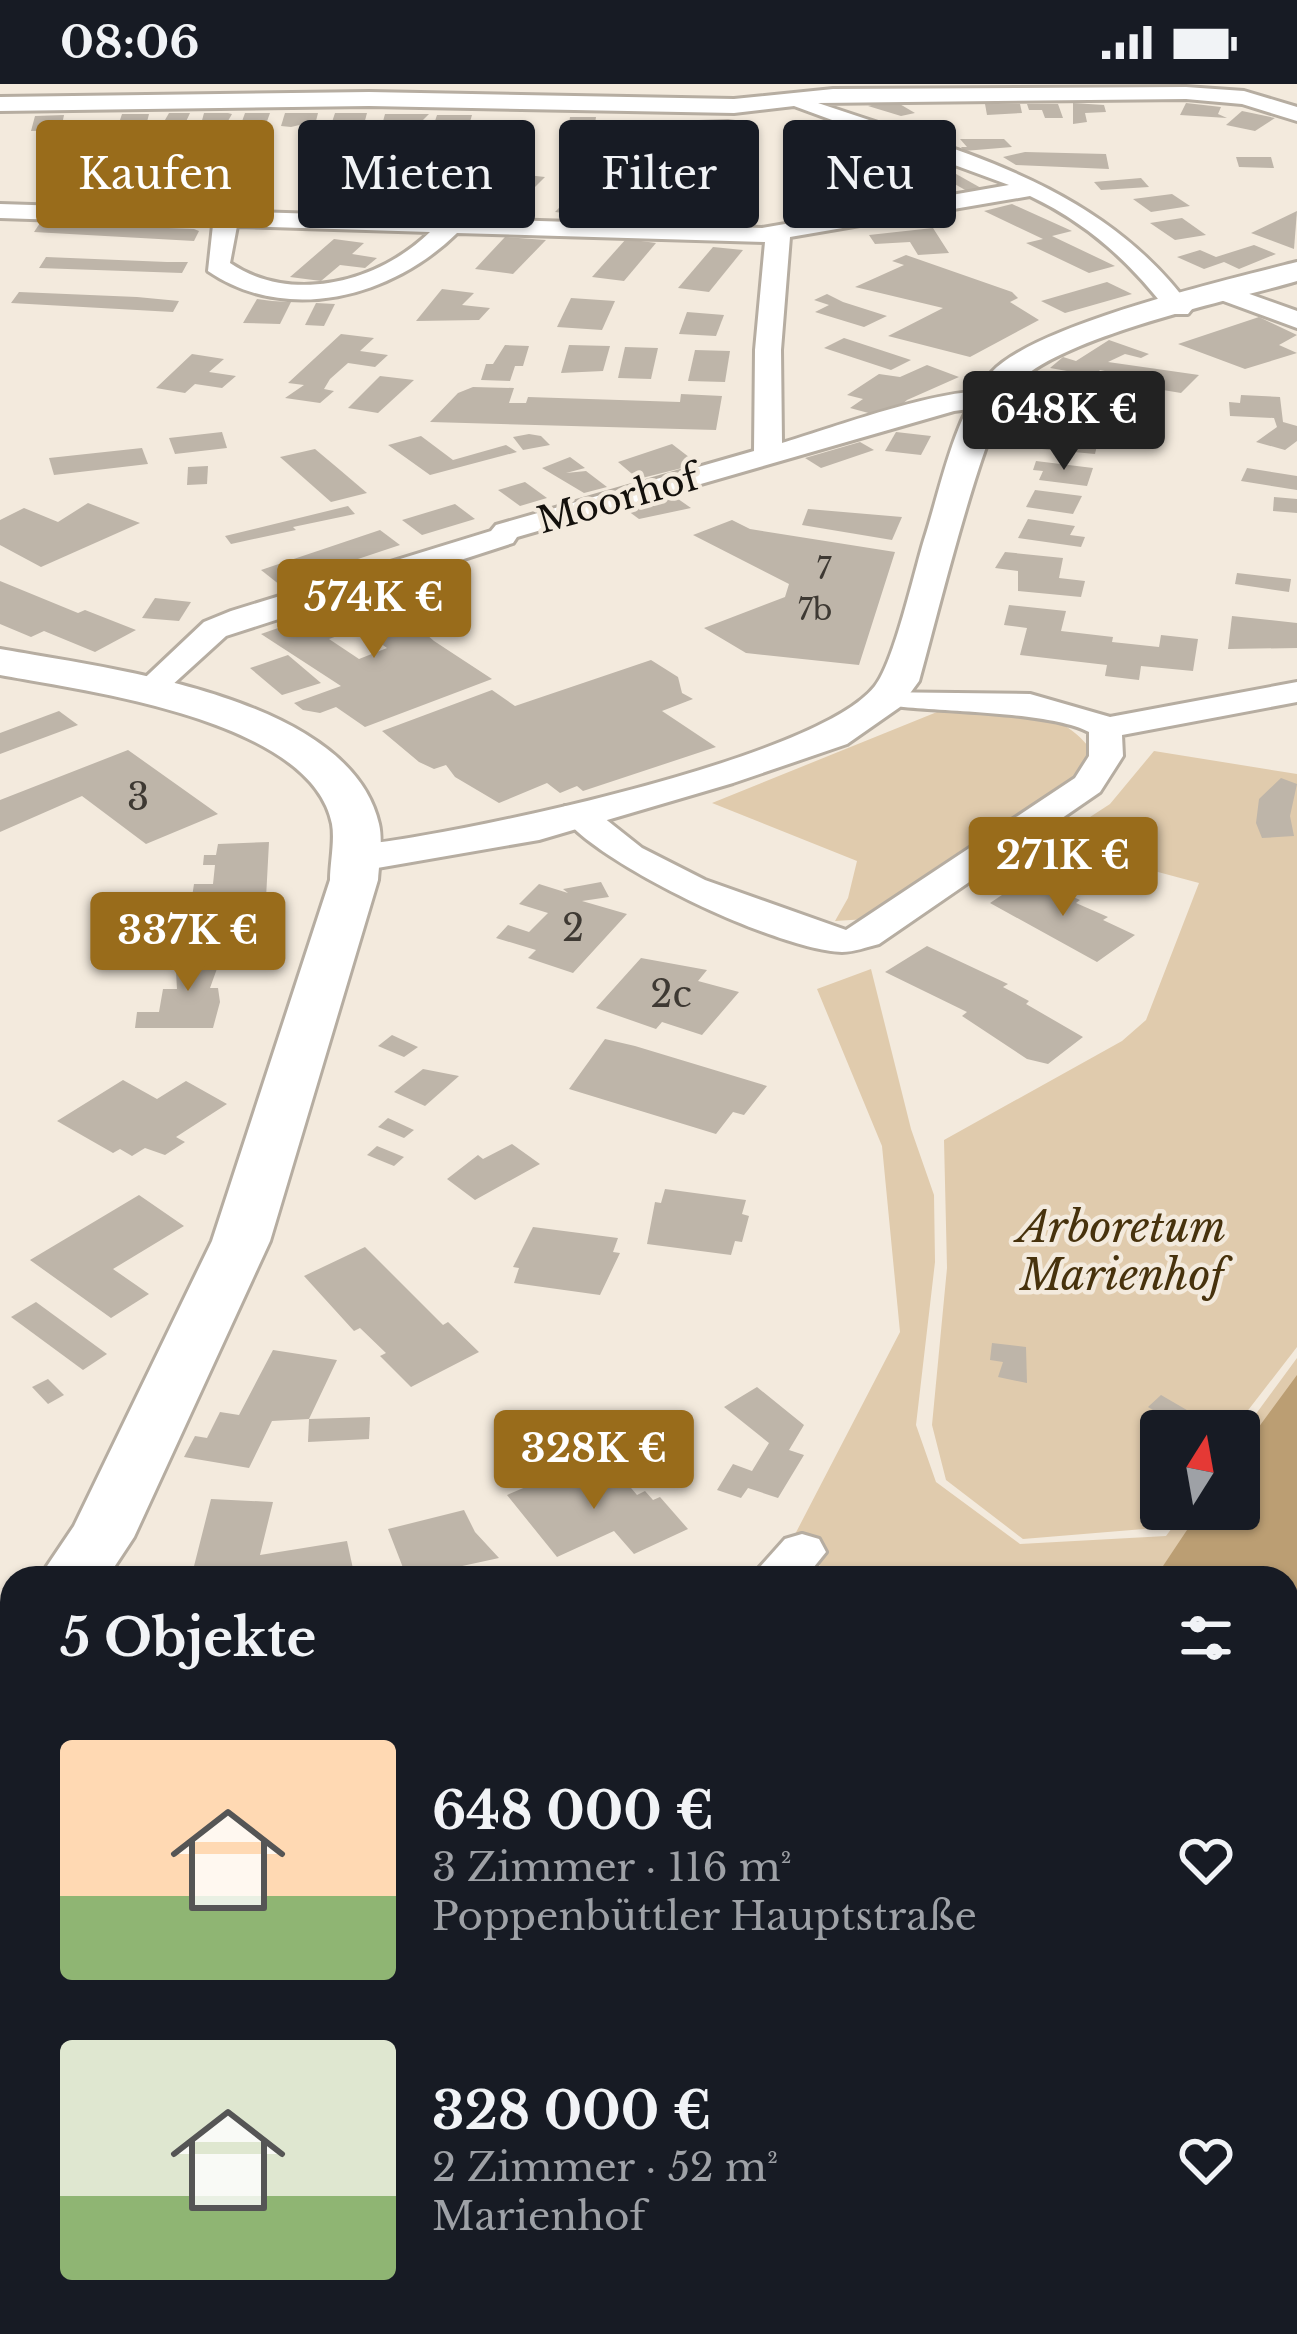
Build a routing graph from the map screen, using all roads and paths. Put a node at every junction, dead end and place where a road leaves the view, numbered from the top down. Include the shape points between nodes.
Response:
1 (784, 92) edge
2 (0, 104) edge
3 (1297, 114) edge
4 (1034, 188) junction
5 (0, 212) edge
6 (36, 213) edge
7 (224, 228) edge
8 (447, 228) edge
9 (523, 228) edge
10 (778, 235) junction
11 (1297, 271) edge
12 (1227, 294) junction
13 (1179, 308) junction
14 (1297, 320) edge
15 (990, 399) junction
16 (768, 457) junction
17 (0, 662) edge
18 (148, 691) junction
19 (1297, 692) edge
20 (886, 699) junction
21 (1105, 728) junction
22 (577, 813) junction
23 (359, 858) junction
24 (91, 1564) edge

1 - 2 street via 734,106 369,99
1 - 3 street via 1186,93
1 - 4 street
4 - 10 street
4 - 13 street via 1138,253
5 - 6 street
7 - 8 street via 217,266 242,282 280,290 382,278
9 - 10 street
10 - 16 street
11 - 12 street
12 - 13 street
12 - 14 street
13 - 15 street via 1051,347 1004,378
15 - 16 street, Moorhof
15 - 20 street
16 - 18 street, Moorhof via 242,618 215,629
17 - 18 main road
18 - 23 main road via 240,720 325,769 352,806
19 - 21 street
20 - 21 street via 1045,706
20 - 22 street via 833,735
21 - 22 street via 1106,756 1088,785 866,936 846,941 679,881 601,839
22 - 23 street via 452,848
23 - 24 main road via 241,1241

